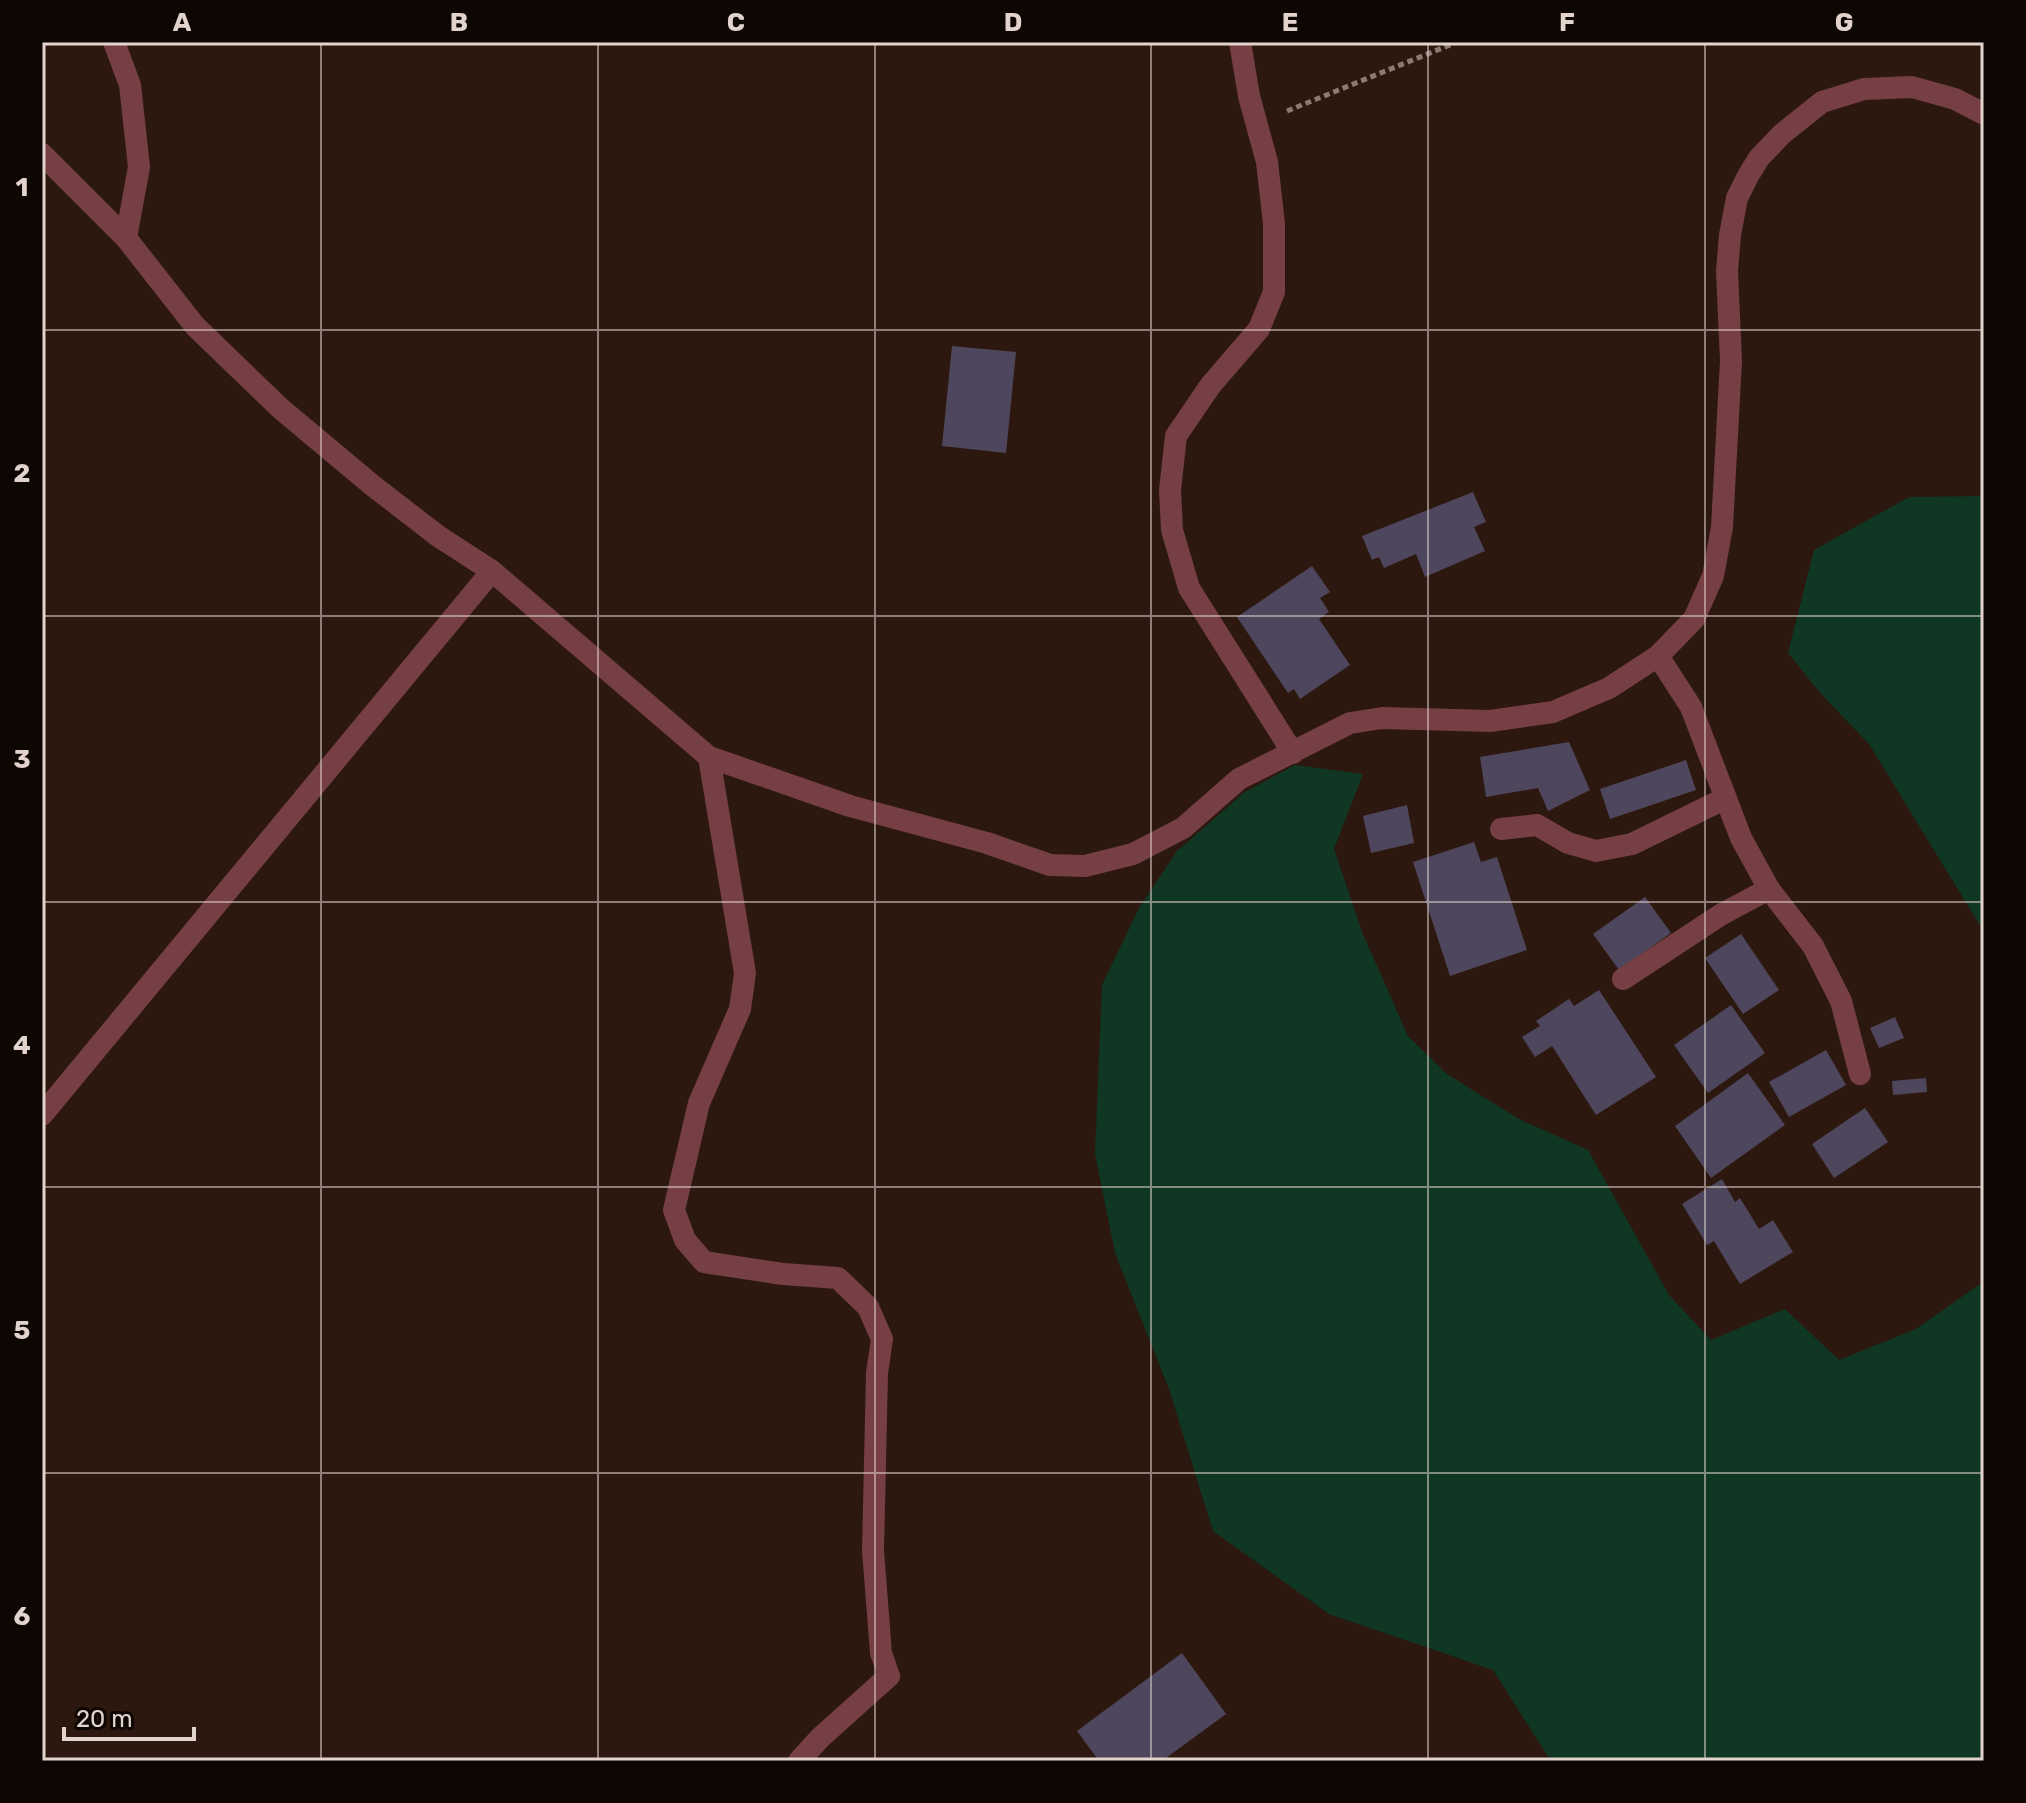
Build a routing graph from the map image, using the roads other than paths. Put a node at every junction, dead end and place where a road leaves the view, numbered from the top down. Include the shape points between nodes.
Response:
1 (114, 42) edge
2 (1240, 42) edge
3 (1984, 114) edge
4 (42, 154) edge
5 (126, 238) junction
6 (492, 571) junction
7 (1658, 656) junction
8 (1293, 753) junction
9 (709, 757) junction
10 (1726, 798) junction
11 (1501, 829) dead end
12 (1769, 889) junction
13 (1623, 979) dead end
14 (1860, 1074) dead end
15 (42, 1115) edge
16 (799, 1761) edge

1 - 5 street via 130,85 139,167
2 - 8 street via 1267,162 1274,292 1259,329 1176,436 1172,530 1189,588
3 - 7 street via 1912,87 1864,89 1822,102 1782,134 1753,167 1737,198 1730,235 1731,361 1722,527 1713,576 1694,619
4 - 5 street
5 - 6 street via 195,326 280,408 405,511
6 - 9 street
6 - 15 street
7 - 8 street via 1609,688 1553,712 1490,721 1382,718 1350,723
7 - 10 street via 1691,707
8 - 9 street via 1239,779 1183,828 1133,854 1085,866 1050,865 850,806
9 - 16 street via 745,973 740,1009 699,1103 674,1210 685,1240 704,1262 838,1278 868,1307 882,1339 873,1551 881,1653 889,1676
10 - 11 street via 1632,844 1596,851 1537,825
10 - 12 street
12 - 13 street
12 - 14 street via 1813,946 1841,1001

